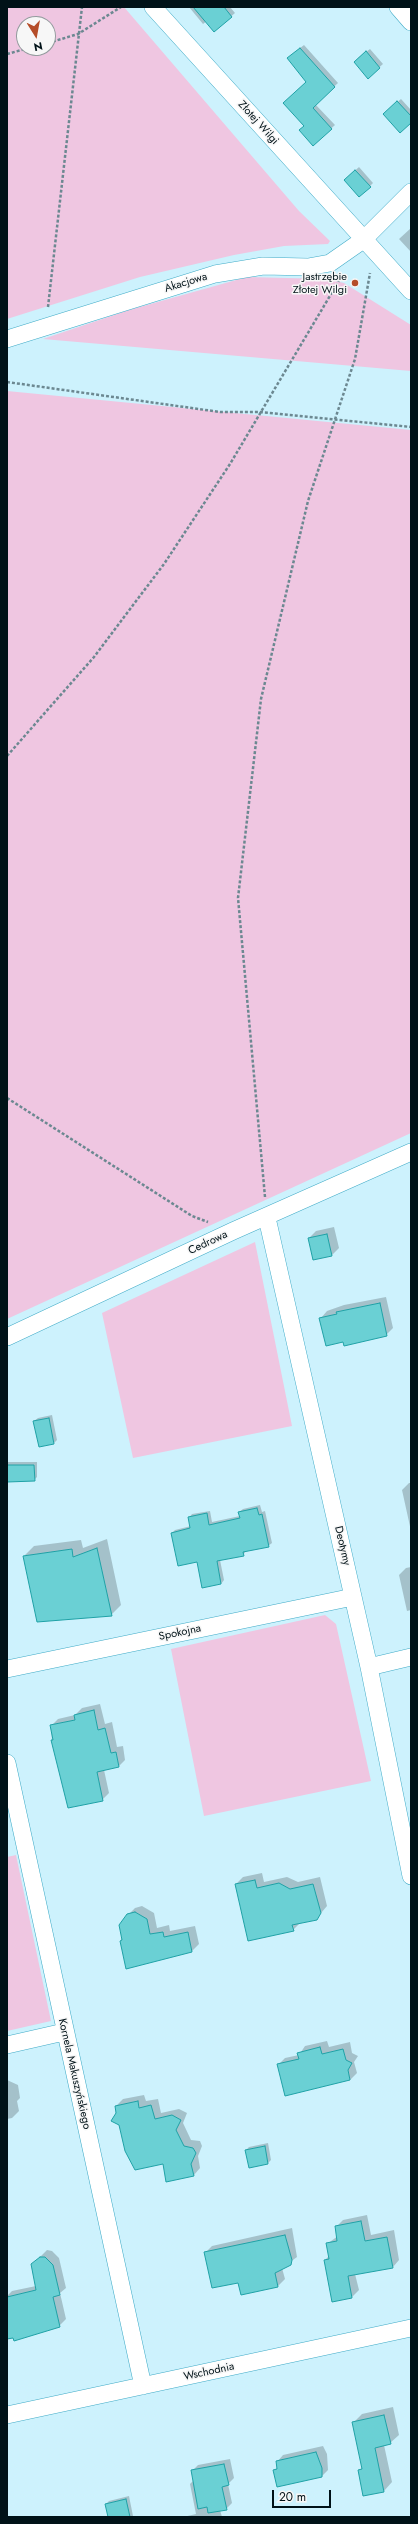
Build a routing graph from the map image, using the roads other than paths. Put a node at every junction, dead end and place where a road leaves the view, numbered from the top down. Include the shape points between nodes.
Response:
1 (153, 7) edge
2 (398, 7) edge
3 (411, 22) edge
4 (411, 192) edge
5 (369, 245) junction
6 (411, 290) edge
7 (7, 339) edge
8 (411, 1152) edge
9 (267, 1218) junction
10 (7, 1337) edge
11 (353, 1597) junction
12 (411, 1657) edge
13 (369, 1667) junction
14 (7, 1669) edge
15 (7, 1763) edge
16 (411, 1876) edge
17 (64, 2032) junction
18 (7, 2045) edge
19 (411, 2328) edge
20 (143, 2386) junction
21 (7, 2415) edge

1 - 5 street, Złotej Wilgi
2 - 3 street
4 - 5 street, Akacjowa
5 - 6 street, Złotej Wilgi
5 - 7 street, Akacjowa via 349,251 320,266 263,266 215,274
8 - 9 street, Cedrowa
9 - 10 street, Cedrowa via 233,1231
9 - 11 street, Deotymy
11 - 13 street, Deotymy
11 - 14 street, Spokojna
12 - 13 street
13 - 16 street, Deotymy
15 - 17 street, Kornela Makuszyńskiego
17 - 18 street
17 - 20 street, Kornela Makuszyńskiego
19 - 20 street, Wschodnia
20 - 21 street, Wschodnia

